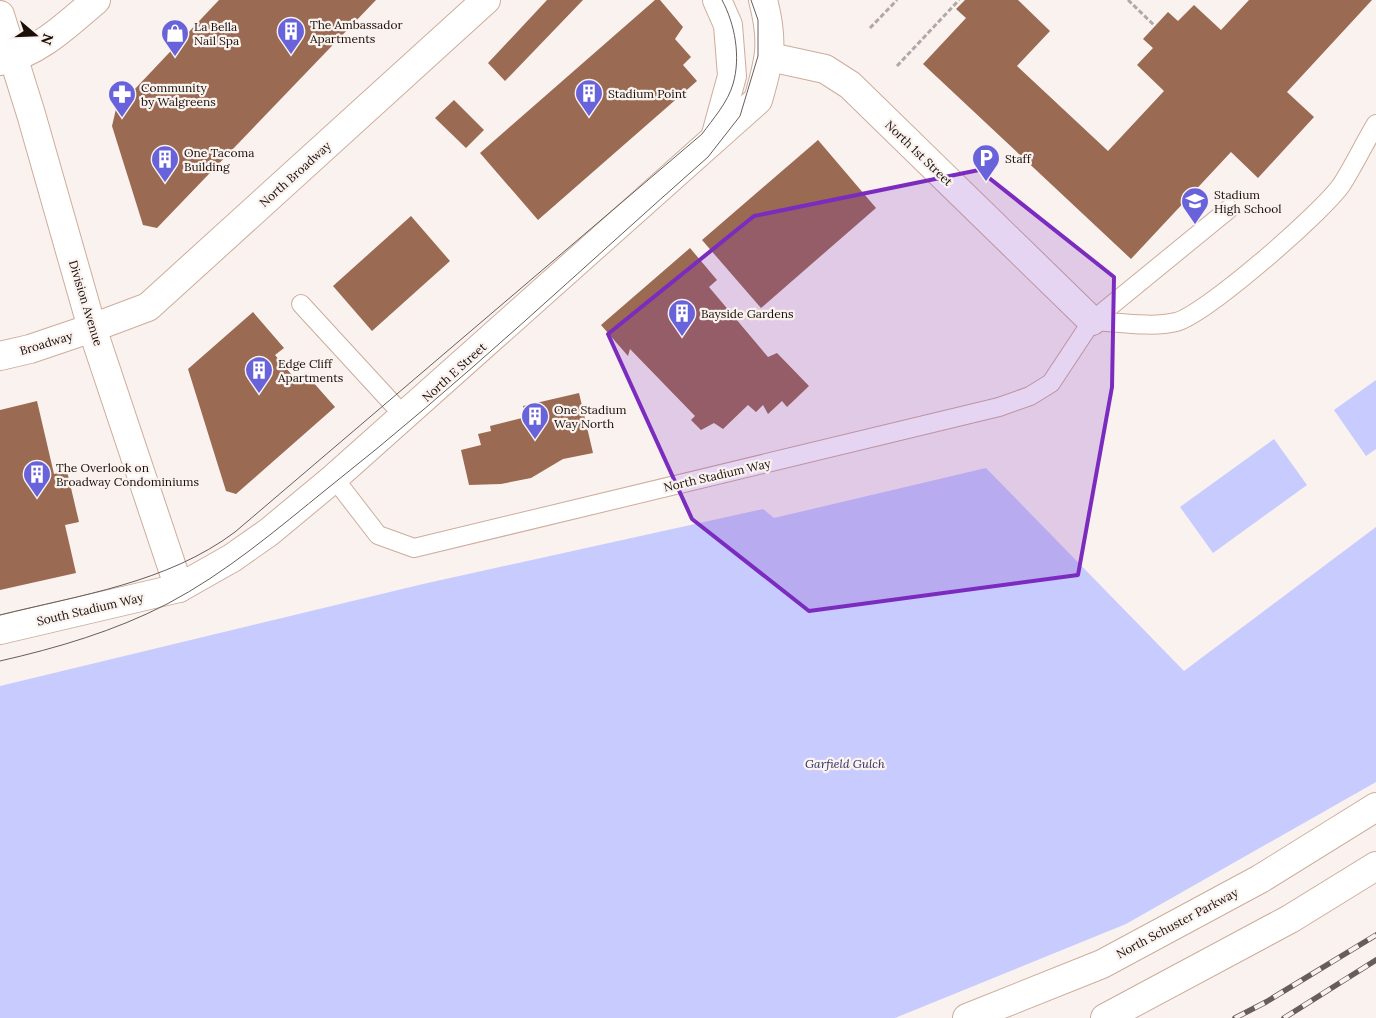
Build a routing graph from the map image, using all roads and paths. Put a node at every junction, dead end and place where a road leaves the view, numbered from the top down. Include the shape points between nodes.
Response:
1 (96, 0) edge
2 (486, 0) edge
3 (717, 0) edge
4 (763, 0) edge
5 (897, 0) edge
6 (958, 0) edge
7 (1128, 0) edge
8 (0, 15) edge
9 (1156, 26) dead end
10 (870, 28) dead end
11 (770, 57) junction
12 (7, 60) edge
13 (897, 66) dead end
14 (1376, 124) edge
15 (715, 138) junction
16 (1229, 209) dead end
17 (301, 304) dead end
18 (1092, 321) junction
19 (92, 328) junction
20 (0, 356) edge
21 (404, 416) junction
22 (334, 478) junction
23 (179, 588) junction
24 (0, 630) edge
25 (1376, 807) edge
26 (1376, 866) edge
27 (967, 1018) edge
28 (1105, 1018) edge

1 - 12 main road via 62,29
2 - 19 main road, North Broadway via 148,307
3 - 15 main road via 728,25 732,76
4 - 11 main road via 769,22
5 - 10 path
6 - 13 path
7 - 9 path
8 - 12 main road, Division Avenue
11 - 15 main road, North E Street via 758,100
11 - 18 main road, North 1st Street via 825,69 850,85
12 - 19 main road, Division Avenue
14 - 18 lane via 1342,184 1326,202 1281,244 1196,313 1175,322
15 - 21 main road, North E Street
16 - 18 lane, North Stadium Way
17 - 21 lane
18 - 22 lane, North Stadium Way via 1051,383 1030,396 999,407 414,548 378,535
19 - 20 main road, Broadway
19 - 23 main road, Division Avenue
21 - 22 main road, North E Street
22 - 23 main road, North E Street via 239,552
23 - 24 main road, South Stadium Way
25 - 27 main road, North Schuster Parkway via 1260,880 1102,964
26 - 28 main road via 1290,919

